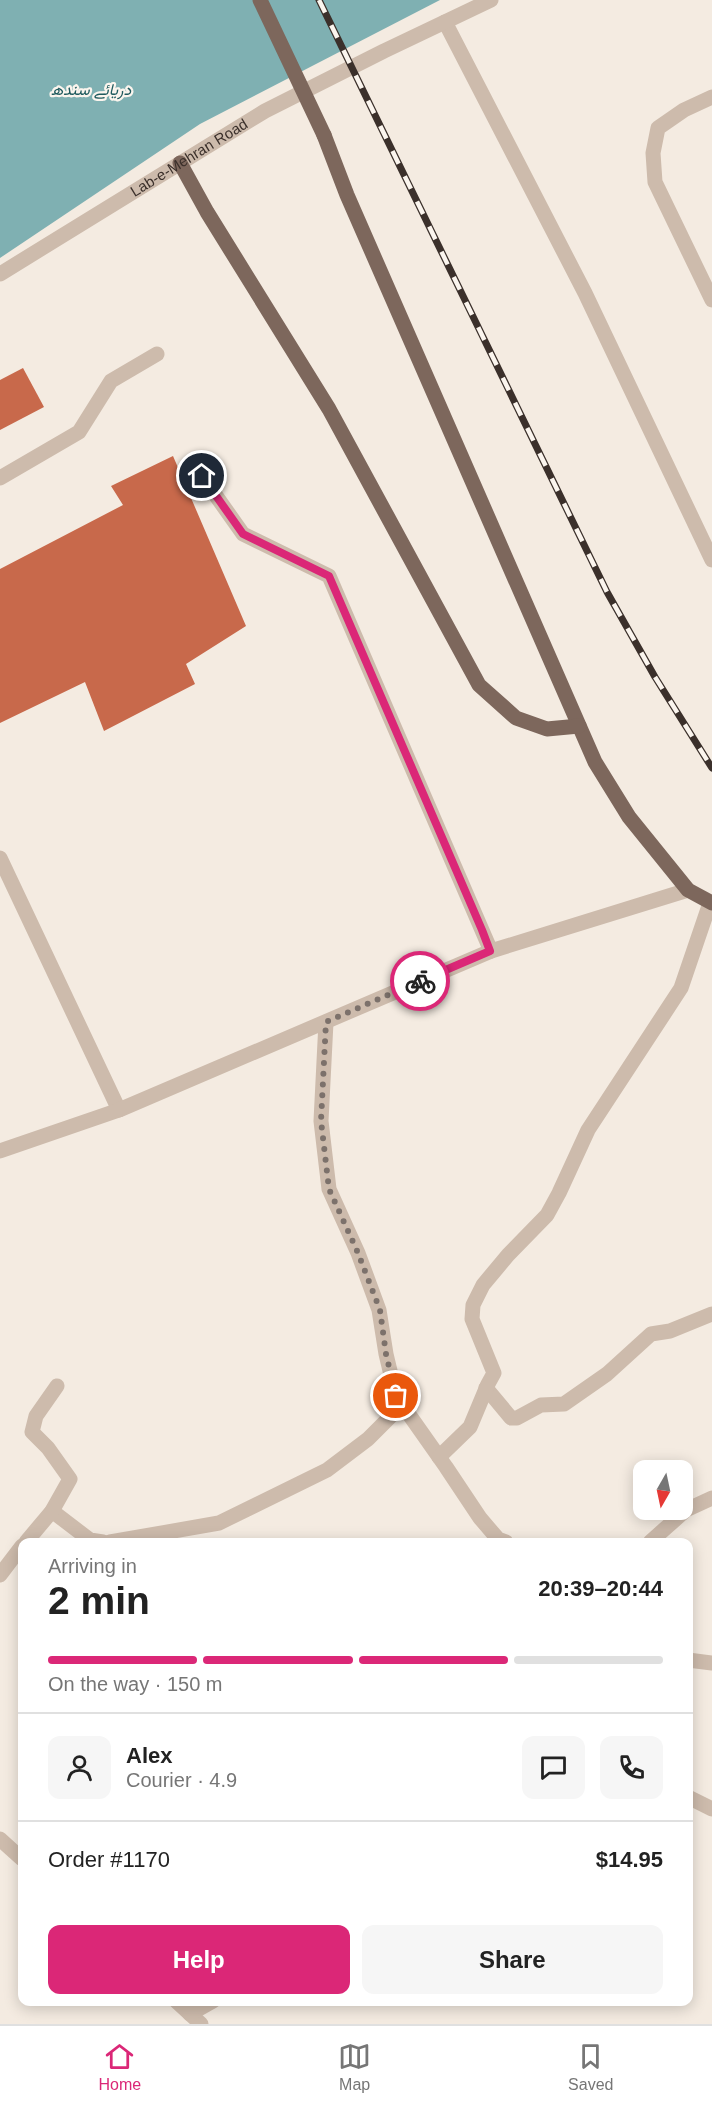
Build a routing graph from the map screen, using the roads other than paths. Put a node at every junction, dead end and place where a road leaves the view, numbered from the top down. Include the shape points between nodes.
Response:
1 (260, 0) edge
2 (491, 0) edge
3 (445, 22) junction
4 (712, 98) edge
5 (180, 163) junction
6 (0, 274) edge
7 (712, 300) edge
8 (157, 354) dead end
9 (202, 476) dead end
10 (0, 478) edge
11 (712, 560) edge
12 (579, 726) junction
13 (0, 858) edge
14 (688, 890) junction
15 (711, 903) edge
16 (490, 951) junction
17 (326, 1022) junction
18 (119, 1110) junction
19 (0, 1151) edge
20 (712, 1314) edge
21 (57, 1386) dead end
22 (486, 1388) junction
23 (402, 1406) junction
24 (439, 1457) junction
25 (712, 1498) edge
26 (52, 1511) junction
27 (29, 1538) edge
28 (87, 1538) edge
29 (133, 1538) edge
30 (497, 1538) edge
31 (654, 1538) edge
32 (18, 1551) edge
33 (0, 1575) edge
34 (693, 1661) edge
35 (712, 1663) edge
36 (693, 1800) edge
37 (712, 1809) edge
38 (0, 1839) edge
39 (18, 1855) edge
40 (181, 2006) edge
41 (208, 2006) edge
42 (195, 2019) edge

1 - 12 main road, bridge via 324,135
2 - 3 street, Lab-e-Mehran Road
3 - 5 street, Lab-e-Mehran Road via 265,111
3 - 11 street via 585,293
4 - 7 street via 684,110 658,128 653,153 655,182
5 - 6 street, Lab-e-Mehran Road
5 - 12 main road via 329,409 479,685 516,718 547,729
8 - 10 street via 111,381 79,432
9 - 16 street via 243,534 329,576
12 - 14 main road via 595,762 629,817
13 - 18 street
14 - 15 main road
14 - 16 street
15 - 22 street via 681,988 588,1130 547,1215 483,1285 473,1305 472,1319 494,1373
16 - 17 street
17 - 18 street
17 - 23 street via 321,1121 329,1189 380,1310 386,1354
18 - 19 street
20 - 22 street via 651,1334 607,1374 564,1404 541,1405 511,1418
21 - 26 street via 36,1416 32,1432 70,1479
22 - 24 street via 470,1426
23 - 24 street
23 - 29 street via 368,1439 327,1470 230,1518
24 - 30 street
25 - 31 street via 686,1510
26 - 27 street
26 - 28 street
32 - 33 street
34 - 35 street
36 - 37 street
38 - 39 street
40 - 42 street
41 - 42 street

